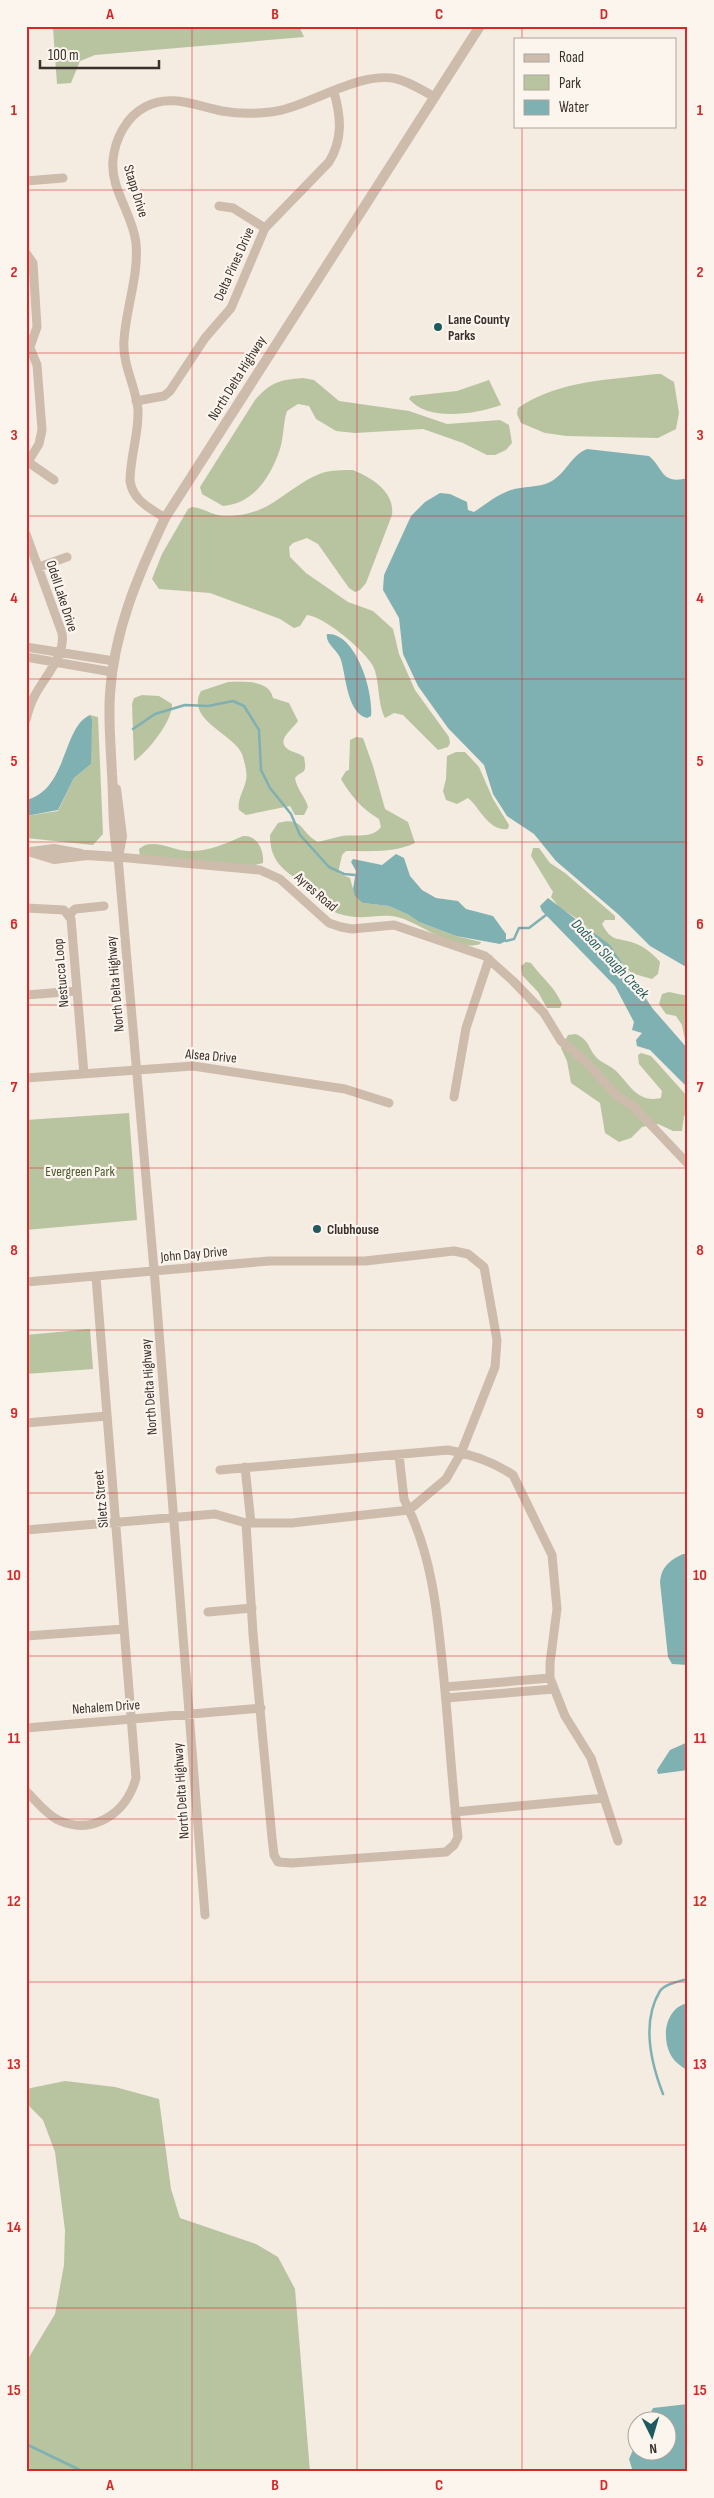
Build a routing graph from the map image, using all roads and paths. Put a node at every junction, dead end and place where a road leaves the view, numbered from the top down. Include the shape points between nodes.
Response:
1 (480, 26) edge
2 (334, 92) junction
3 (434, 97) junction
4 (63, 178) dead end
5 (26, 181) edge
6 (219, 206) dead end
7 (265, 228) junction
8 (26, 253) edge
9 (26, 338) edge
10 (30, 347) junction
11 (136, 401) junction
12 (27, 463) edge
13 (54, 480) dead end
14 (165, 518) junction
15 (26, 534) edge
16 (67, 557) dead end
17 (39, 567) junction
18 (26, 647) edge
19 (60, 652) junction
20 (26, 657) edge
21 (114, 661) junction
22 (54, 662) junction
23 (112, 672) junction
24 (26, 720) edge
25 (28, 852) edge
26 (118, 857) junction
27 (104, 906) dead end
28 (26, 908) edge
29 (69, 915) junction
30 (489, 959) junction
31 (77, 991) junction
32 (26, 995) edge
33 (136, 1070) junction
34 (84, 1074) junction
35 (26, 1078) edge
36 (454, 1097) dead end
37 (389, 1103) dead end
38 (688, 1164) edge
39 (154, 1271) junction
40 (96, 1276) junction
41 (26, 1282) edge
42 (107, 1416) junction
43 (26, 1423) edge
44 (461, 1453) junction
45 (399, 1454) junction
46 (245, 1468) junction
47 (220, 1470) dead end
48 (409, 1510) junction
49 (173, 1517) junction
50 (117, 1523) junction
51 (248, 1523) junction
52 (26, 1530) edge
53 (252, 1608) junction
54 (208, 1612) dead end
55 (124, 1628) junction
56 (26, 1636) edge
57 (550, 1678) junction
58 (445, 1687) junction
59 (554, 1689) junction
60 (446, 1698) junction
61 (261, 1708) junction
62 (189, 1715) junction
63 (132, 1719) junction
64 (26, 1728) edge
65 (26, 1791) edge
66 (604, 1798) junction
67 (455, 1812) junction
68 (618, 1841) dead end
69 (205, 1915) dead end

1 - 3 street, North Delta Highway
2 - 3 street, Stapp Drive via 372,80 391,78 402,80
2 - 7 street, Delta Pines Drive via 340,127 333,156
2 - 11 street, Stapp Drive via 295,107 259,114 235,113 164,100 139,111 122,129 112,169 136,244 124,346
3 - 14 street, North Delta Highway
4 - 5 street
6 - 7 street via 233,208
7 - 11 street, Delta Pines Drive via 231,308 200,345 170,391 164,396
8 - 10 street via 33,263 37,327
9 - 10 street
10 - 12 street via 36,365 42,430 39,444
11 - 14 street, Stapp Drive via 138,421 131,486 140,501
12 - 13 street
14 - 21 street, North Delta Highway via 128,603
15 - 17 street, Odell Lake Drive
16 - 17 street
17 - 19 street, Odell Lake Drive via 62,632
18 - 19 street
19 - 21 street
19 - 22 street, Odell Lake Drive
20 - 22 street
21 - 23 street, North Delta Highway
22 - 23 street
22 - 24 street, Odell Lake Drive via 34,697
23 - 26 street, North Delta Highway via 112,823
25 - 26 street, Ayres Road via 54,859
26 - 30 street, Ayres Road via 260,870 280,879 329,922 341,927 394,926
26 - 33 street, North Delta Highway
27 - 29 street via 76,910
28 - 29 street via 64,910
29 - 31 street, Nestucca Loop
30 - 36 street via 466,1028
30 - 38 street, Ayres Road via 544,1013 561,1041 596,1071 618,1097 634,1107
31 - 32 street
31 - 34 street, Nestucca Loop
33 - 34 street, Alsea Drive
33 - 37 street, Alsea Drive via 170,1066 216,1069 345,1089
33 - 39 street, North Delta Highway
34 - 35 street, Alsea Drive
39 - 40 street, John Day Drive
39 - 44 street, John Day Drive via 288,1260 365,1261 454,1251 468,1254 484,1267 497,1340 495,1367
39 - 49 street, North Delta Highway
40 - 41 street, John Day Drive
40 - 42 street, Siletz Street
42 - 43 street
42 - 50 street, Siletz Street
44 - 45 street via 448,1450
44 - 48 street, John Day Drive via 446,1479
44 - 57 street via 513,1475 552,1555 557,1609
45 - 46 street
45 - 48 street via 404,1499
46 - 47 street
46 - 51 street
48 - 51 street via 292,1523
48 - 58 street via 420,1533 431,1574
49 - 50 street
49 - 51 street via 215,1514
49 - 62 street, North Delta Highway
50 - 52 street
50 - 55 street, Siletz Street
51 - 53 street
53 - 54 street
53 - 61 street
55 - 56 street
55 - 63 street, Siletz Street
57 - 58 street
57 - 59 street
58 - 60 street
59 - 60 street
59 - 66 street via 565,1716 591,1758
60 - 67 street
61 - 62 street, Nehalem Drive
61 - 67 street via 274,1855 278,1862 292,1864 446,1852 458,1837
62 - 63 street, Nehalem Drive
62 - 69 street, North Delta Highway
63 - 64 street, Nehalem Drive
63 - 65 street, Siletz Street via 136,1769 134,1787 125,1803 106,1820 80,1825 63,1822 49,1814
66 - 67 street
66 - 68 street

